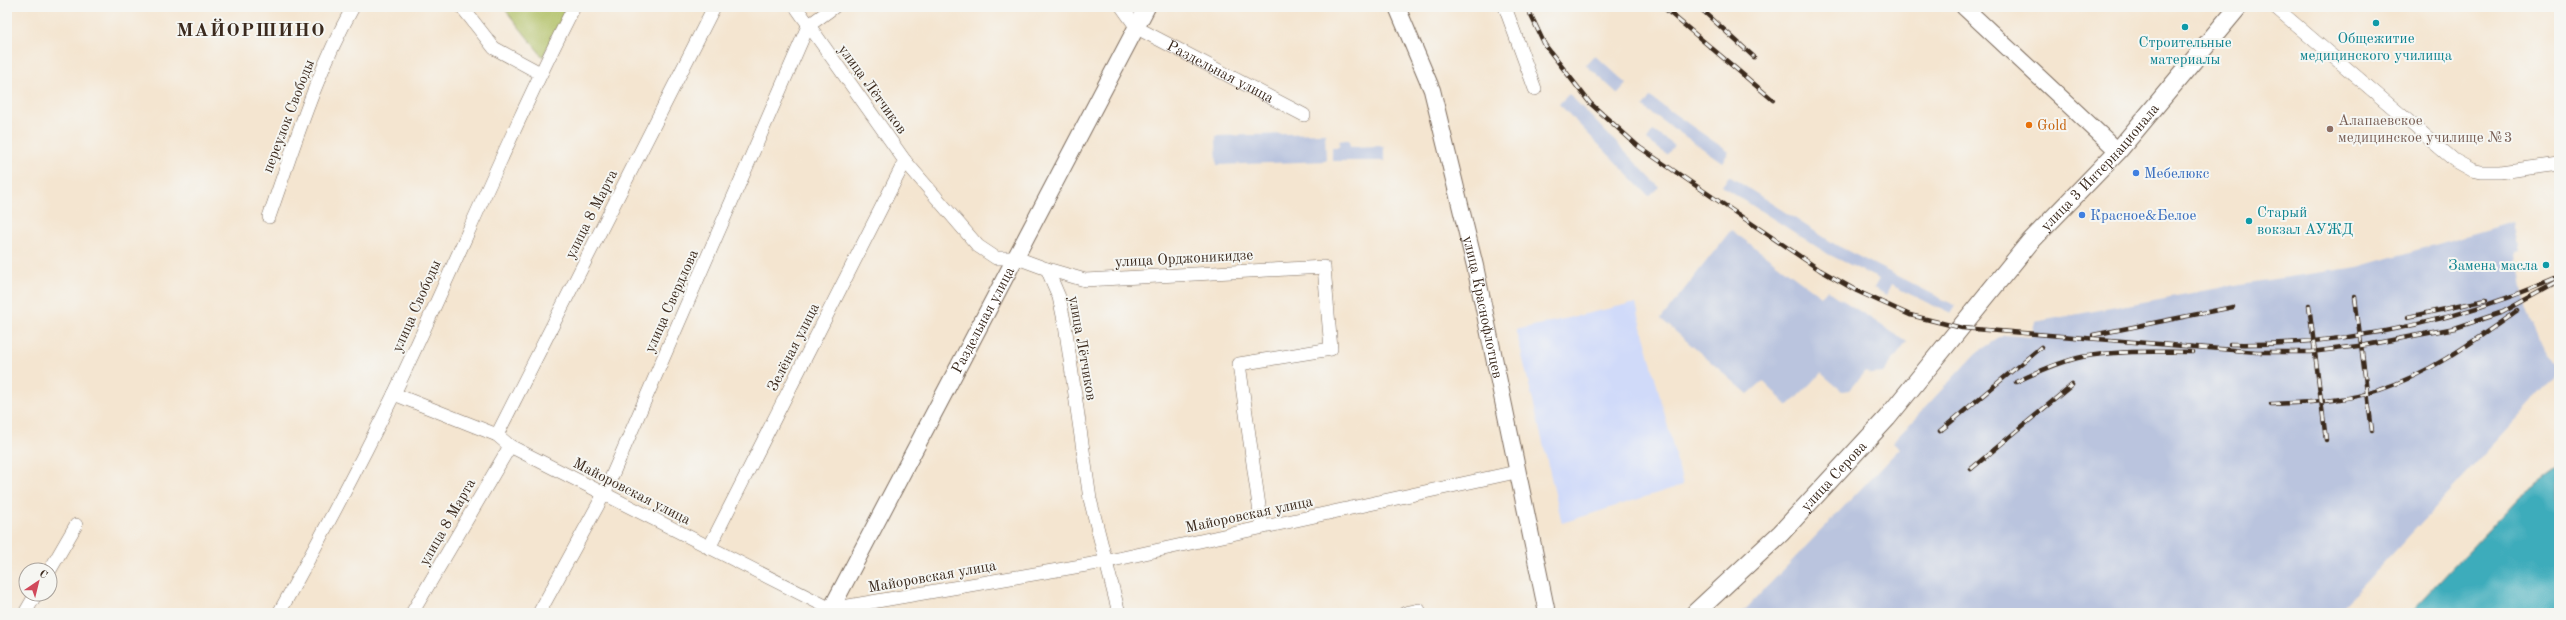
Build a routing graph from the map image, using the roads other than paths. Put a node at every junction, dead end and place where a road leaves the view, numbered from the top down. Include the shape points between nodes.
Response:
1 (353, 7) edge
2 (462, 7) edge
3 (574, 7) edge
4 (714, 7) edge
5 (796, 7) edge
6 (834, 7) edge
7 (1122, 7) edge
8 (1147, 7) edge
9 (1397, 7) edge
10 (1505, 7) edge
11 (1964, 7) edge
12 (2238, 7) edge
13 (2275, 7) edge
14 (808, 26) junction
15 (1137, 28) junction
16 (540, 73) junction
17 (1535, 89) dead end
18 (1304, 115) dead end
19 (2118, 151) junction
20 (905, 161) junction
21 (2559, 164) edge
22 (269, 216) dead end
23 (1017, 258) junction
24 (1047, 269) junction
25 (1962, 328) joint
26 (394, 394) junction
27 (497, 435) junction
28 (510, 446) junction
29 (1516, 472) junction
30 (604, 494) junction
31 (76, 525) dead end
32 (1262, 527) junction
33 (709, 548) junction
34 (55, 562) edge
35 (1104, 562) junction
36 (31, 602) edge
37 (1419, 610) dead end
38 (830, 611) edge
39 (25, 613) edge
40 (279, 613) edge
41 (412, 613) edge
42 (539, 613) edge
43 (1119, 613) edge
44 (1405, 613) edge
45 (1547, 613) edge
46 (1695, 613) edge

1 - 22 street, переулок Свободы via 335,39 307,107
2 - 16 street via 494,48
3 - 16 street, улица Свободы
4 - 27 street, улица 8 Марта
5 - 14 street, улица Лётчиков
6 - 14 street
7 - 15 street
8 - 15 street, Раздельная улица
9 - 29 street, улица Краснофлотцев via 1432,90 1474,266
10 - 17 street
11 - 19 street
12 - 19 main road, улица 3 Интернационала
13 - 21 street via 2454,160 2472,170 2500,172
14 - 20 street, улица Лётчиков
14 - 30 street, улица Свердлова
15 - 18 street, Раздельная улица
15 - 23 street, Раздельная улица
16 - 26 street, улица Свободы
19 - 25 main road, улица 3 Интернационала via 2030,242
20 - 23 street, улица Лётчиков via 978,246 996,258
20 - 33 street, Зелёная улица
23 - 24 street, улица Лётчиков
23 - 38 street, Раздельная улица
24 - 32 street, улица Орджоникидзе via 1085,280 1324,267 1331,349 1239,364
24 - 35 street, улица Лётчиков via 1059,297 1065,325 1090,499
25 - 46 main road, улица Серова via 1887,418 1781,533
26 - 27 street, Майоровская улица
26 - 40 street, улица Свободы
27 - 28 street, Майоровская улица
28 - 30 street, Майоровская улица
28 - 41 street, улица 8 Марта
29 - 32 street, Майоровская улица
29 - 45 street, улица Краснофлотцев
30 - 33 street, Майоровская улица
30 - 42 street, улица Свердлова
31 - 34 street
32 - 35 street, Майоровская улица
33 - 38 street, Майоровская улица
35 - 38 street, Майоровская улица
35 - 43 street, улица Лётчиков
36 - 39 street
37 - 44 street

